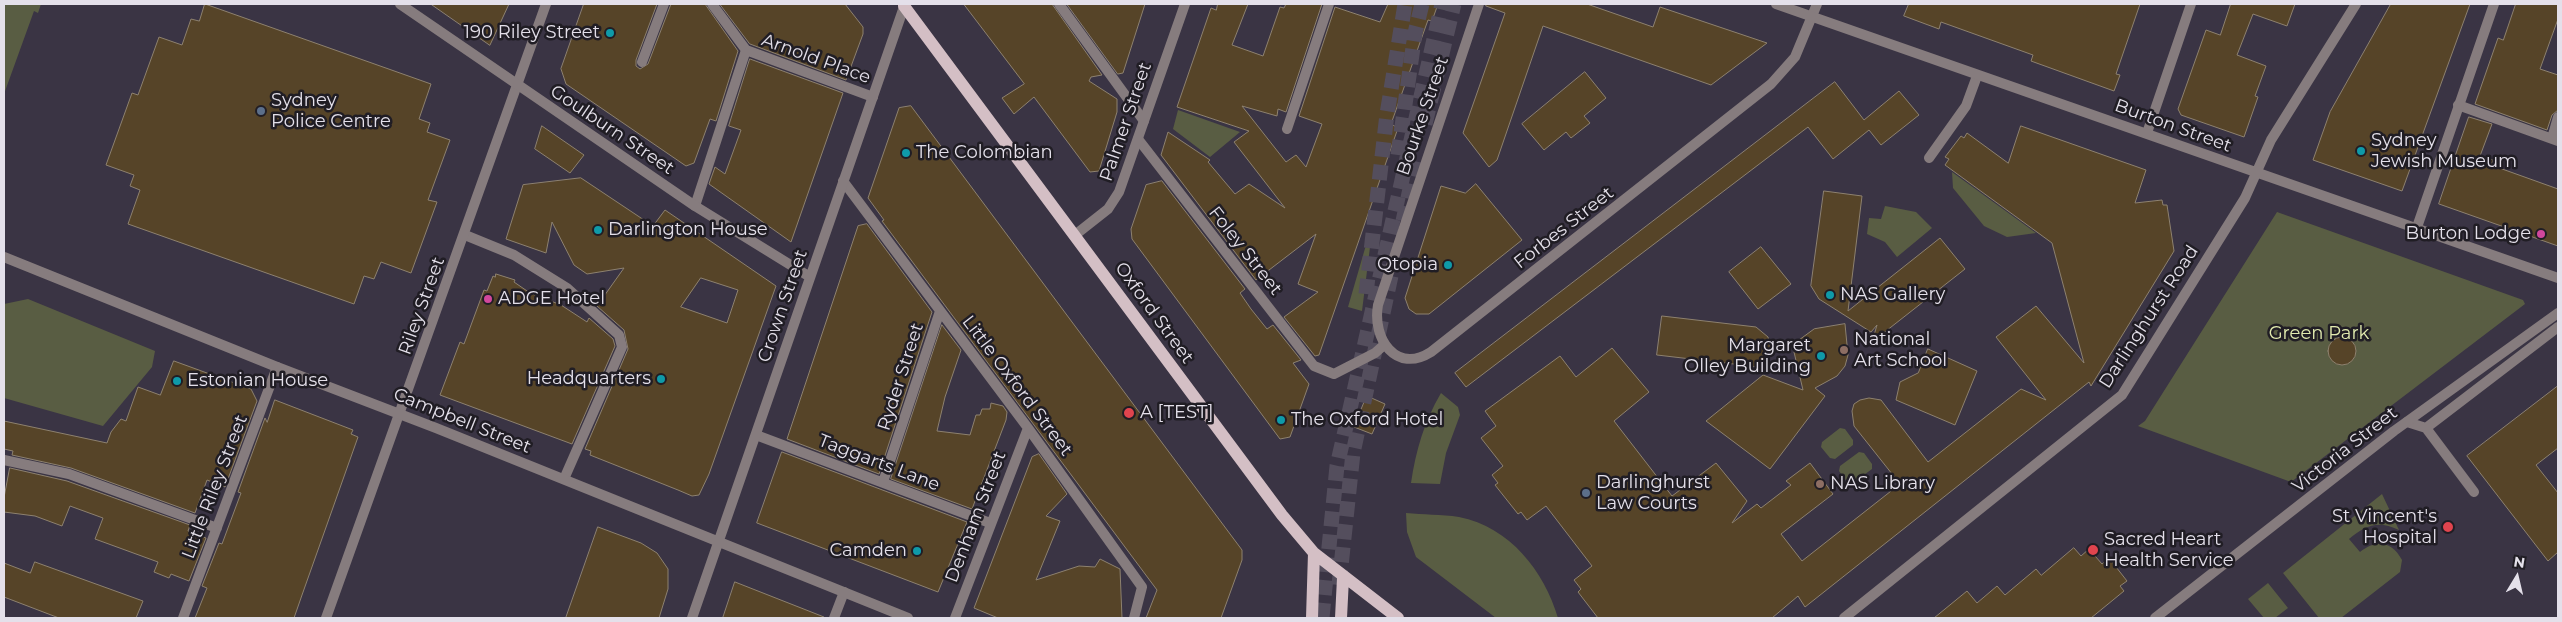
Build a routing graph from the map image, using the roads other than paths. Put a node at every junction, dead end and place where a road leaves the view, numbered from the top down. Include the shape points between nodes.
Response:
1 (400, 4) edge
2 (546, 4) edge
3 (664, 4) edge
4 (712, 4) edge
5 (1059, 4) edge
6 (1185, 4) edge
7 (1329, 4) edge
8 (1479, 4) edge
9 (1776, 4) edge
10 (1818, 4) edge
11 (2191, 4) edge
12 (2356, 4) edge
13 (2491, 4) edge
14 (905, 5) edge
15 (1812, 17) junction
16 (746, 50) junction
17 (642, 62) dead end
18 (1977, 76) junction
19 (518, 86) junction
20 (873, 97) junction
21 (2458, 106) junction
22 (2558, 117) edge
23 (1144, 121) junction
24 (1287, 129) dead end
25 (2147, 133) junction
26 (1138, 139) junction
27 (2555, 140) edge
28 (1930, 158) dead end
29 (2255, 172) junction
30 (843, 181) junction
31 (695, 206) junction
32 (2416, 230) junction
33 (465, 235) junction
34 (1075, 235) junction
35 (4, 257) edge
36 (810, 276) junction
37 (2558, 278) edge
38 (940, 311) junction
39 (2558, 313) edge
40 (2558, 327) edge
41 (1384, 345) junction
42 (277, 367) junction
43 (400, 414) junction
44 (2407, 422) junction
45 (1028, 428) junction
46 (2426, 428) junction
47 (756, 435) junction
48 (4, 460) edge
49 (564, 479) junction
50 (883, 482) junction
51 (2474, 492) dead end
52 (990, 523) junction
53 (217, 528) junction
54 (718, 542) junction
55 (1314, 553) junction
56 (1343, 578) junction
57 (844, 592) junction
58 (183, 618) edge
59 (326, 618) edge
60 (692, 618) edge
61 (834, 618) edge
62 (908, 618) edge
63 (954, 618) edge
64 (1134, 618) edge
65 (1312, 618) edge
66 (1341, 618) edge
67 (1398, 618) edge
68 (1844, 618) edge
69 (2155, 618) edge

1 - 19 street, Goulburn Street
2 - 19 street, Riley Street
3 - 17 street
4 - 16 street, Arnold Place
5 - 23 street
6 - 23 street, Palmer Street
7 - 24 street
8 - 41 street, Bourke Street via 1380,295 1376,316
9 - 15 street, Burton Street
10 - 15 street, Forbes Street
11 - 25 street
12 - 29 street, Darlinghurst Road via 2271,140
13 - 21 street
14 - 20 street, Crown Street
14 - 34 main road, Oxford Street
15 - 18 street, Burton Street
15 - 41 street, Forbes Street via 1795,57 1771,84 1431,352 1409,359 1399,357
16 - 20 street, Arnold Place
16 - 31 street
18 - 25 street, Burton Street
18 - 28 street via 1966,106
19 - 31 street, Goulburn Street
19 - 33 street, Riley Street
20 - 30 street, Crown Street
21 - 27 street
21 - 32 street
22 - 27 street
23 - 26 street, Palmer Street
25 - 29 street, Burton Street
26 - 34 street, Palmer Street via 1114,202
26 - 41 street, Foley Street via 1314,366 1334,374
29 - 32 street, Burton Street
29 - 68 street, Darlinghurst Road via 2245,198 2122,395
30 - 36 street, Crown Street
30 - 38 street, Little Oxford Street
31 - 36 street, Goulburn Street
32 - 37 street, Burton Street
33 - 43 street, Riley Street
33 - 49 street via 514,255 567,288 619,334 622,347
34 - 55 main road, Oxford Street via 1282,515
35 - 42 street, Campbell Street
36 - 47 street, Crown Street
38 - 45 street, Little Oxford Street
38 - 50 street, Ryder Street
39 - 44 street, Victoria Street
40 - 46 street
42 - 43 street, Campbell Street
42 - 53 street, Little Riley Street
43 - 49 street, Campbell Street
43 - 59 street, Riley Street
44 - 46 street
44 - 69 street, Victoria Street
45 - 52 street, Denham Street
45 - 64 street, Little Oxford Street via 1142,587
46 - 51 street
47 - 50 street, Taggarts Lane
47 - 54 street, Crown Street
48 - 53 street via 69,474
49 - 54 street, Campbell Street
50 - 52 street, Taggarts Lane
52 - 63 street, Denham Street
53 - 58 street, Little Riley Street
54 - 57 street, Campbell Street
54 - 60 street, Crown Street
55 - 56 main road, Oxford Street
55 - 65 main road
56 - 66 main road
56 - 67 main road, Oxford Street
57 - 61 street
57 - 62 street, Campbell Street

